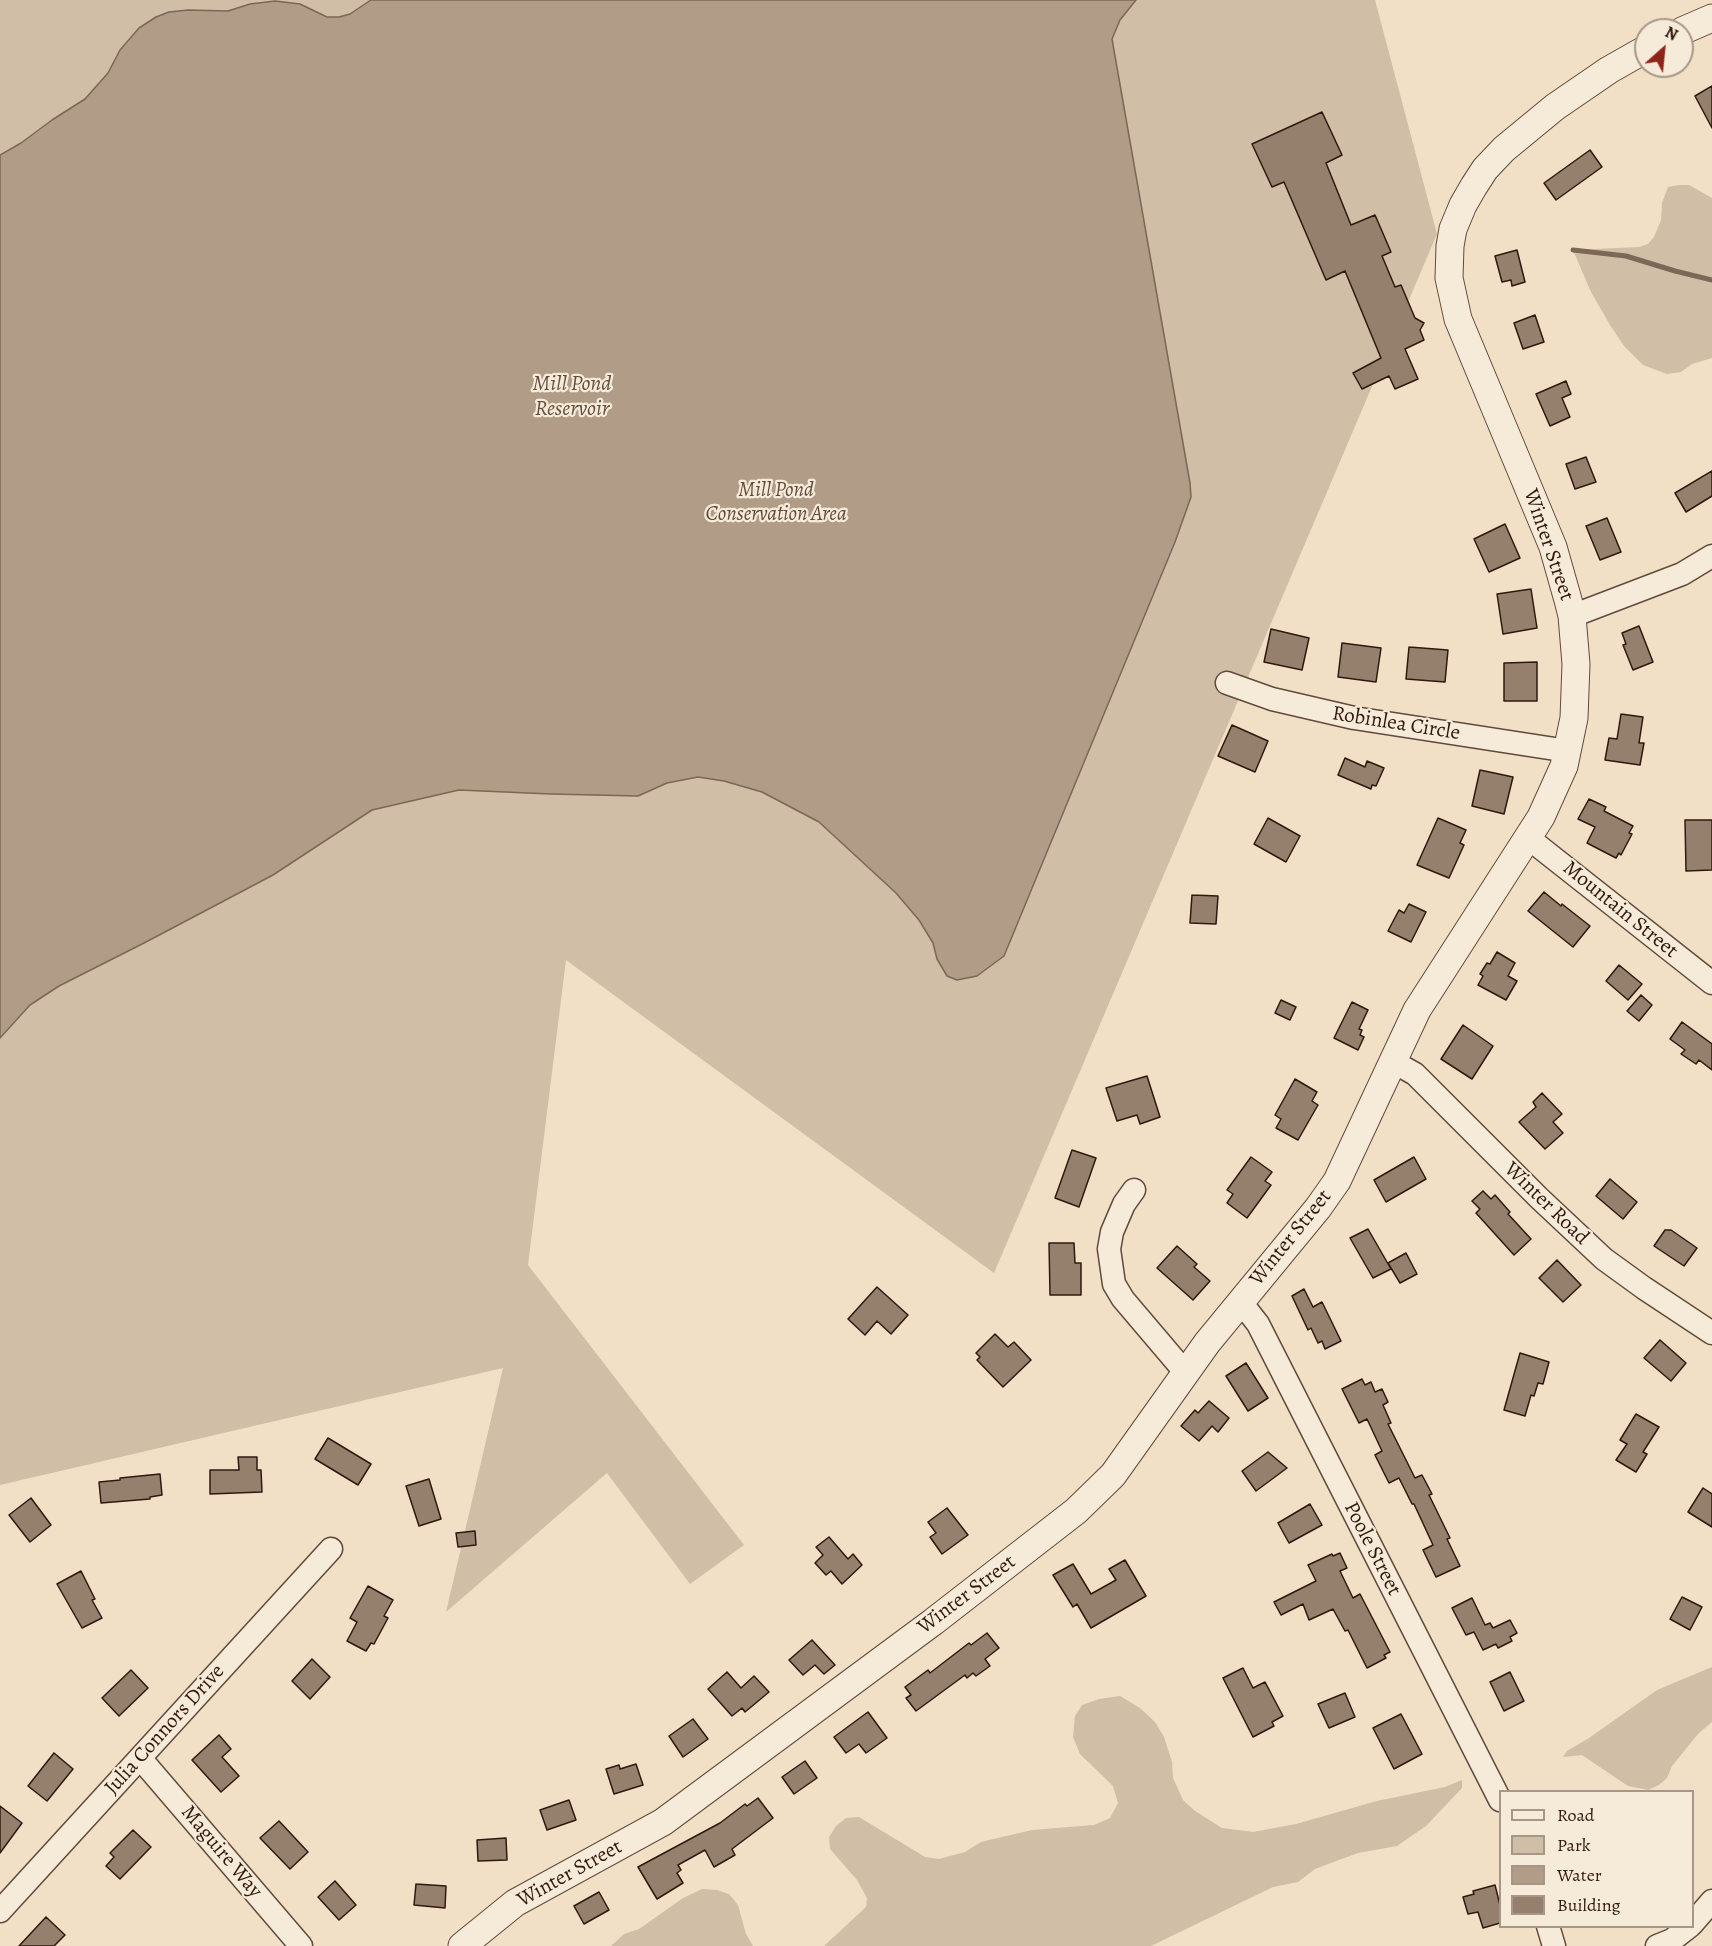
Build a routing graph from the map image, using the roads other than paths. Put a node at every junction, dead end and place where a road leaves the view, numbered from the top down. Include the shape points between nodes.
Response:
1 (1712, 18) edge
2 (1694, 26) edge
3 (1634, 56) edge
4 (1712, 556) edge
5 (1572, 616) junction
6 (1227, 683) dead end
7 (1568, 751) junction
8 (1527, 837) junction
9 (1712, 983) edge
10 (1392, 1061) junction
11 (1134, 1190) dead end
12 (1240, 1301) junction
13 (1712, 1333) edge
14 (1185, 1371) junction
15 (331, 1549) dead end
16 (140, 1758) junction
17 (1499, 1798) edge
18 (1712, 1901) edge
19 (0, 1911) edge
20 (1694, 1922) edge
21 (1549, 1928) edge
22 (1687, 1928) edge
23 (301, 1946) edge
24 (462, 1946) edge
25 (1554, 1946) edge
26 (1657, 1946) edge

1 - 2 street
3 - 5 street, Winter Street via 1564,100 1504,149 1474,186 1452,236 1449,278 1458,319 1553,547
4 - 5 street via 1682,574
5 - 7 street, Winter Street via 1576,664
6 - 7 street, Robinlea Circle via 1272,699 1354,718
7 - 8 street, Winter Street via 1552,794
8 - 9 street, Mountain Street
8 - 10 street, Winter Street via 1430,988
10 - 12 street, Winter Street via 1337,1181
10 - 13 street, Winter Road via 1415,1074 1604,1259
11 - 14 street via 1112,1232 1112,1277 1123,1299
12 - 14 street, Winter Street
12 - 17 street, Poole Street via 1258,1324
14 - 24 street, Winter Street via 1113,1475 1059,1525 663,1822 515,1904
15 - 16 street, Julia Connors Drive
16 - 19 street, Julia Connors Drive
16 - 23 street, Maguire Way
18 - 20 street
21 - 25 street
22 - 26 street

